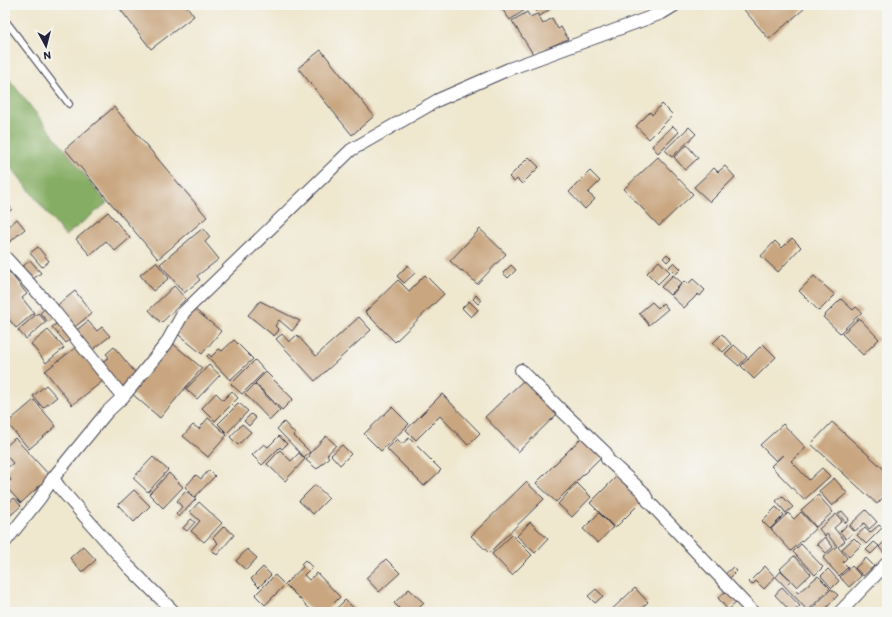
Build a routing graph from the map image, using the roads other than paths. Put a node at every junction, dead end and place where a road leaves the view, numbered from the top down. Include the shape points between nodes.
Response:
1 (675, 5) edge
2 (5, 20) edge
3 (69, 104) dead end
4 (5, 257) edge
5 (521, 370) dead end
6 (123, 398) junction
7 (53, 478) junction
8 (5, 542) edge
9 (887, 563) edge
10 (174, 612) edge
11 (753, 612) edge
12 (840, 612) edge

1 - 6 street via 662,13 509,70 438,100 352,150 184,312 166,344
2 - 3 lane
4 - 6 street via 51,307
5 - 11 street via 606,454
6 - 7 street via 107,412
7 - 8 street
7 - 10 street via 128,566
9 - 12 street

